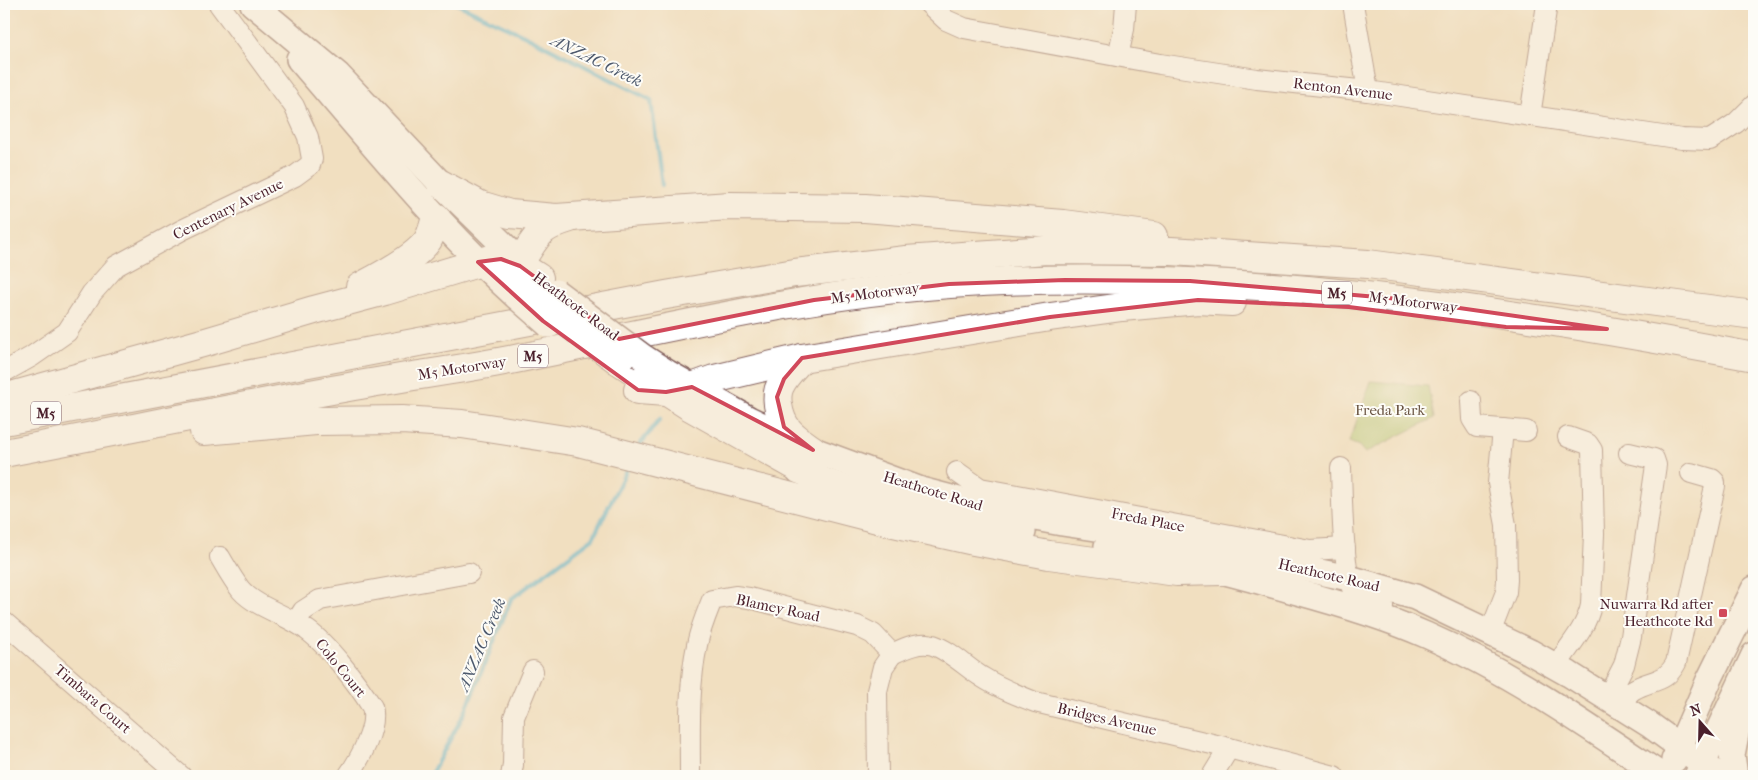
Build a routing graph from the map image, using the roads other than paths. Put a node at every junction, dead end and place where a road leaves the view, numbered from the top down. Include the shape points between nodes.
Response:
1 (219, 4) edge
2 (252, 4) edge
3 (929, 4) edge
4 (1126, 4) edge
5 (1353, 4) edge
6 (1547, 4) edge
7 (1118, 56) junction
8 (1368, 92) junction
9 (1754, 105) edge
10 (1530, 116) junction
11 (441, 184) junction
12 (581, 215) junction
13 (436, 217) junction
14 (478, 262) junction
15 (1368, 264) junction
16 (531, 282) junction
17 (314, 310) junction
18 (1754, 315) edge
19 (1607, 329) junction
20 (1754, 357) edge
21 (802, 358) junction
22 (622, 361) junction
23 (4, 372) edge
24 (680, 389) junction
25 (638, 390) junction
26 (4, 398) edge
27 (1471, 400) dead end
28 (4, 421) edge
29 (1503, 429) junction
30 (1526, 431) dead end
31 (1568, 438) dead end
32 (813, 450) junction
33 (1629, 452) dead end
34 (4, 453) edge
35 (4, 458) edge
36 (1341, 468) dead end
37 (957, 472) dead end
38 (1691, 473) dead end
39 (817, 478) junction
40 (1345, 548) junction
41 (220, 557) dead end
42 (1223, 570) junction
43 (469, 573) dead end
44 (1349, 578) junction
45 (1754, 589) edge
46 (4, 622) edge
47 (296, 622) junction
48 (1490, 633) junction
49 (892, 654) junction
50 (1473, 658) junction
51 (1751, 662) edge
52 (1555, 666) junction
53 (533, 672) dead end
54 (1614, 702) junction
55 (1616, 745) junction
56 (1679, 746) junction
57 (1228, 748) junction
58 (1706, 772) edge
59 (181, 776) edge
60 (348, 776) edge
61 (511, 776) edge
62 (690, 776) edge
63 (878, 776) edge
64 (1212, 776) edge
65 (1334, 776) edge
66 (1625, 776) edge
67 (1662, 776) edge
68 (1667, 776) edge
69 (1735, 776) edge

1 - 23 street, Centenary Avenue via 294,106 308,137 312,152 310,165 295,176 182,230 116,266 92,293 67,332
2 - 11 main road, Heathcote Road via 338,75
2 - 13 main road, Heathcote Road
3 - 7 street, Renton Avenue via 946,20 964,28
4 - 7 street
5 - 8 street
6 - 10 street
7 - 8 street, Renton Avenue via 1257,79
8 - 10 street, Renton Avenue
9 - 10 street, Renton Avenue via 1736,123 1710,140 1682,139
11 - 12 highway via 480,205 510,214 556,218
11 - 16 main road, Heathcote Road
12 - 15 highway via 730,206 865,208 1063,224
12 - 16 highway via 541,231
13 - 14 main road, Heathcote Road
13 - 17 highway via 431,234 418,250 375,279
14 - 16 highway via 501,259
14 - 17 highway
15 - 18 highway, M5 Motorway / M5
15 - 28 highway, M5 Motorway / M5 via 1161,251 1047,250 897,261 795,273 666,295
16 - 22 highway, bridge via 551,311
17 - 26 highway
19 - 20 highway, M5 Motorway / M5
19 - 21 highway via 1506,327 1349,307 1198,300 1050,316
19 - 34 highway, M5 Motorway / M5 via 1388,298 1190,281 1065,280 948,284 814,300
21 - 24 highway
21 - 32 highway via 779,387 777,397 784,427
22 - 24 highway
22 - 25 main road, Heathcote Road
24 - 25 highway
24 - 32 main road, Heathcote Road
24 - 39 highway
25 - 39 main road, Heathcote Road via 715,436
27 - 29 street via 1472,419 1477,427
29 - 30 street
29 - 48 street via 1498,483 1506,525 1506,586
31 - 52 street via 1588,444 1592,450 1594,534 1591,604 1582,627
32 - 44 main road, Heathcote Road via 921,490 1009,513 1149,536
33 - 54 street via 1654,460 1656,465 1631,637
35 - 42 highway via 211,430 316,421 402,420 462,424 614,450 974,541 1049,555 1177,572
36 - 40 street
37 - 40 street, Freda Place via 980,488 1310,550
38 - 54 street via 1712,479 1715,486 1676,662 1666,677 1631,691
39 - 42 main road, Heathcote Road via 902,506 967,522
40 - 44 street
41 - 47 street, Colo Court via 242,591
42 - 50 main road, Heathcote Road via 1358,609 1426,635
43 - 47 street via 320,600 303,611
44 - 48 main road, Heathcote Road via 1415,597
44 - 50 street via 1356,595 1433,628
45 - 56 main road
46 - 59 street, Timbara Court
47 - 60 street, Colo Court via 328,649 372,707 374,723
48 - 52 main road, Heathcote Road
49 - 57 street, Bridges Avenue via 918,644 933,645 983,678 1035,702
49 - 62 street, Blamey Road via 873,634 857,626 749,598 735,596 712,600 701,627 692,676
49 - 63 street via 883,668 877,691
50 - 55 main road, Heathcote Road
51 - 58 main road
51 - 69 main road via 1732,755
52 - 54 main road, Heathcote Road
53 - 61 street via 514,717
54 - 56 main road, Heathcote Road
55 - 66 main road
55 - 67 main road, Heathcote Road
56 - 58 main road, Heathcote Road
56 - 68 main road
57 - 64 street
57 - 65 street, Bridges Avenue

